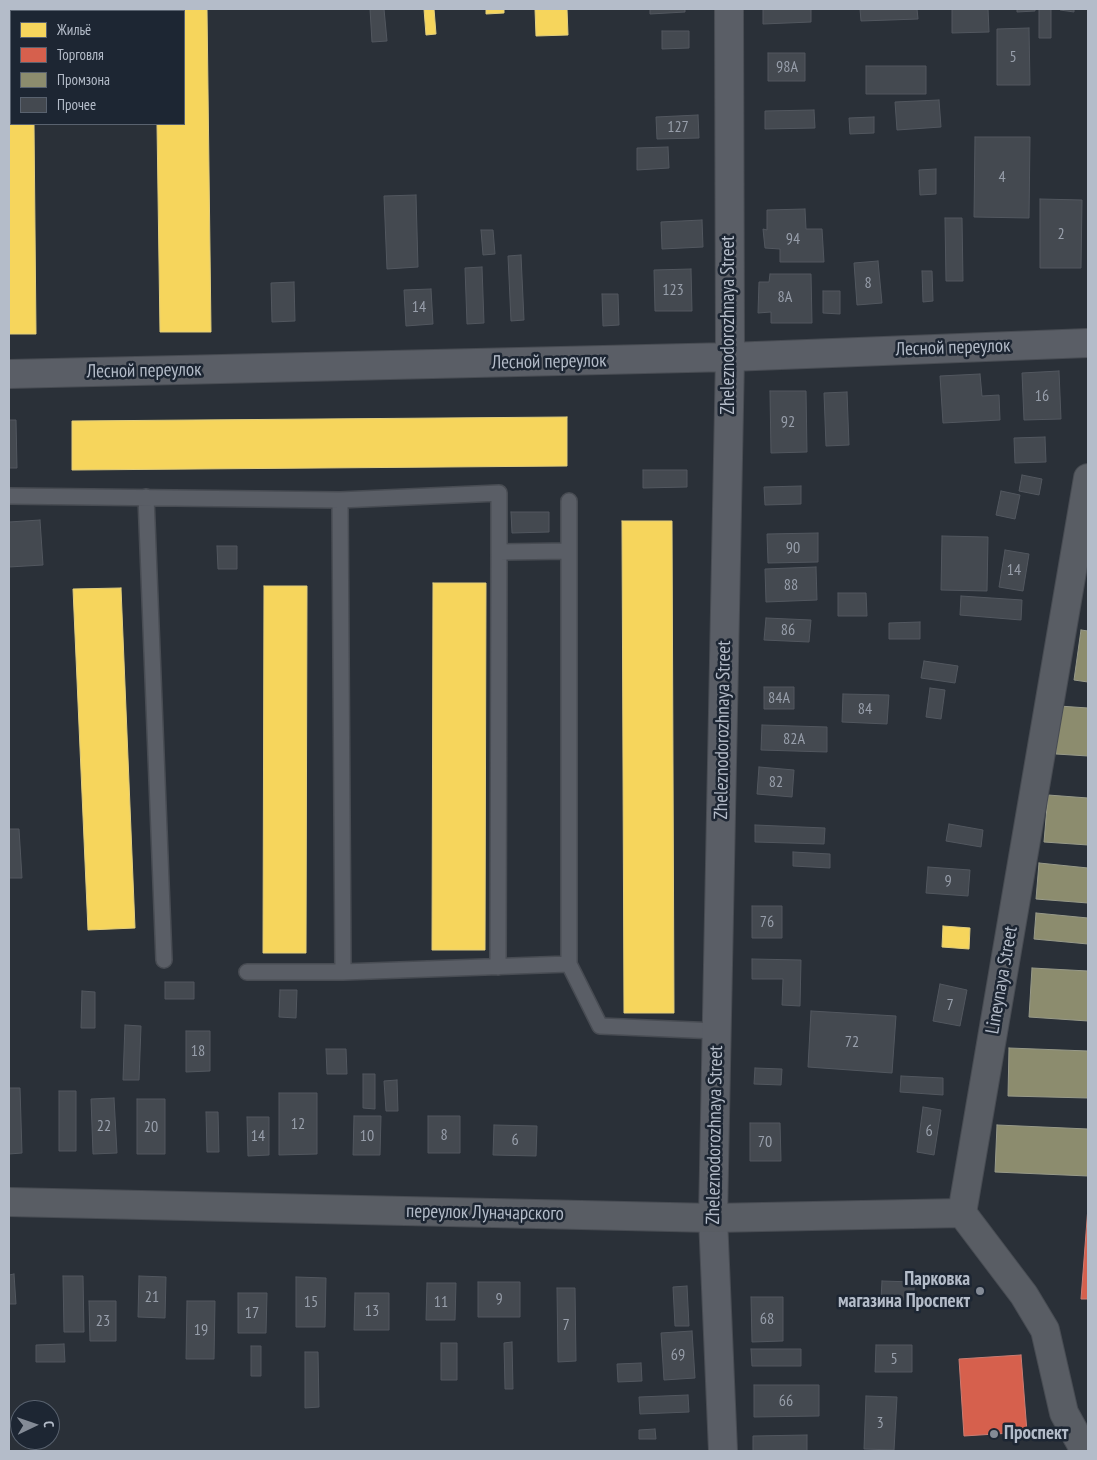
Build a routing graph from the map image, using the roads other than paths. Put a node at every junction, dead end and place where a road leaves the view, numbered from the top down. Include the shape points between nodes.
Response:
1 (729, 9) edge
2 (1088, 343) edge
3 (730, 357) junction
4 (9, 374) edge
5 (1088, 478) edge
6 (9, 496) edge
7 (146, 497) junction
8 (340, 500) junction
9 (569, 501) dead end
10 (569, 551) junction
11 (499, 552) junction
12 (164, 960) dead end
13 (568, 964) junction
14 (498, 966) junction
15 (247, 972) dead end
16 (343, 972) junction
17 (717, 1031) junction
18 (9, 1202) edge
19 (962, 1213) junction
20 (713, 1218) junction
21 (723, 1451) edge
22 (1085, 1451) edge

1 - 3 street, Zheleznodorozhnaya Street
2 - 3 street, Лесной переулок
3 - 4 street, Лесной переулок
3 - 17 street, Zheleznodorozhnaya Street
5 - 19 street, Lineynaya Street
6 - 7 lane
7 - 8 lane
7 - 12 lane
8 - 11 lane via 499,493
8 - 16 lane
9 - 10 lane
10 - 11 lane
10 - 13 lane
11 - 14 lane
13 - 14 lane
13 - 17 lane via 600,1026
14 - 16 lane
15 - 16 lane
17 - 20 street, Zheleznodorozhnaya Street
18 - 20 street, переулок Луначарского
19 - 20 street, переулок Луначарского
19 - 22 street via 1024,1295 1045,1330 1064,1414
20 - 21 street, Zheleznodorozhnaya Street

